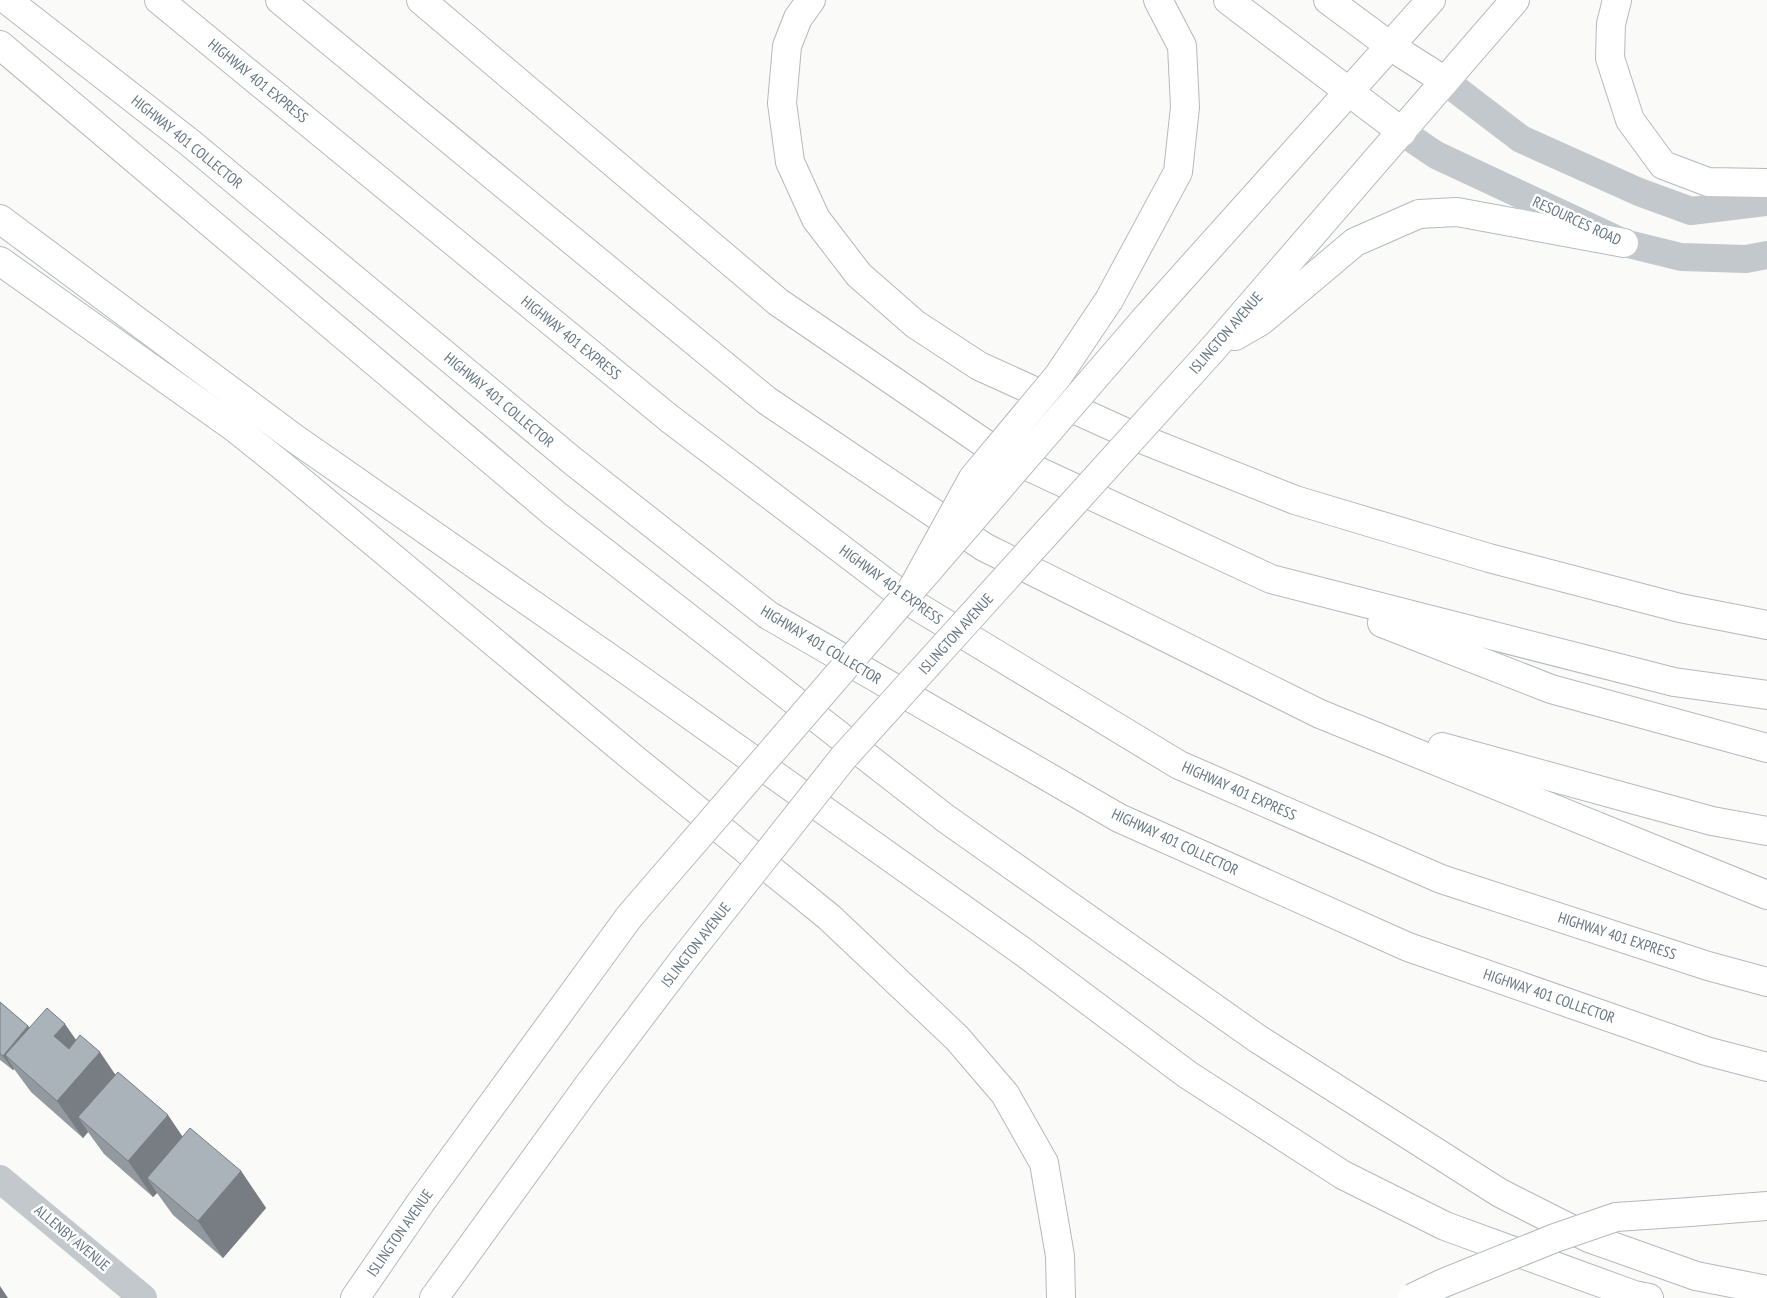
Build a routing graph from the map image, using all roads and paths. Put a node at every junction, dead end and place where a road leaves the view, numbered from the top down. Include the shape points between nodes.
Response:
1 (7, 0) edge
2 (159, 0) edge
3 (280, 0) edge
4 (421, 0) edge
5 (811, 0) edge
6 (1158, 0) edge
7 (1228, 0) edge
8 (1328, 0) edge
9 (1431, 0) edge
10 (1514, 0) edge
11 (1617, 0) edge
12 (0, 45) edge
13 (1390, 46) junction
14 (1445, 80) junction
15 (1349, 93) junction
16 (1402, 132) junction
17 (1767, 183) edge
18 (1767, 202) edge
19 (10, 226) edge
20 (1624, 243) junction
21 (1767, 255) edge
22 (0, 262) edge
23 (1212, 350) junction
24 (235, 428) junction
25 (1271, 579) junction
26 (912, 589) junction
27 (1767, 625) edge
28 (1767, 695) edge
29 (1320, 714) junction
30 (1767, 748) edge
31 (1767, 831) edge
32 (1767, 896) edge
33 (1767, 982) edge
34 (1767, 1067) edge
35 (0, 1179) edge
36 (1767, 1206) edge
37 (1767, 1290) edge
38 (143, 1298) edge
39 (355, 1298) edge
40 (434, 1298) edge
41 (1062, 1298) edge
42 (1412, 1298) edge
43 (1649, 1298) edge

1 - 34 main road, HIGHWAY 401 COLLECTOR via 189,142 574,462 768,615 1119,818 1408,947 1706,1050
2 - 33 main road, HIGHWAY 401 EXPRESS via 670,419 915,605 1197,772 1441,879 1708,966
3 - 29 main road via 766,400 984,547
4 - 25 main road via 778,302 997,452
5 - 27 main road via 798,18 787,46 782,103 790,162 816,219 859,275 915,324 979,366 1129,434 1295,500 1498,560 1680,608
6 - 26 main road, bridge via 1182,46 1185,107 1178,172 1109,300 1058,376 973,478
7 - 15 main road
8 - 13 main road
9 - 13 main road, ISLINGTON AVENUE
10 - 14 main road, ISLINGTON AVENUE
11 - 17 main road via 1611,24 1610,58 1630,120 1663,165 1708,182
12 - 37 main road via 555,514 945,818 1258,1039 1500,1193 1589,1238 1696,1276
13 - 14 main road
13 - 15 main road, ISLINGTON AVENUE
14 - 16 main road, ISLINGTON AVENUE
14 - 18 street via 1521,139 1639,192 1691,211
15 - 16 main road
15 - 26 main road, ISLINGTON AVENUE, bridge via 1146,318
16 - 20 street, RESOURCES ROAD via 1436,155
16 - 23 main road, ISLINGTON AVENUE
19 - 24 main road
19 - 43 main road via 294,438 1022,951 1196,1080 1344,1175 1445,1226
20 - 21 street, RESOURCES ROAD via 1681,257 1746,259
20 - 23 main road via 1457,212 1419,214 1355,242 1261,321
22 - 24 main road
23 - 40 main road, ISLINGTON AVENUE, bridge via 843,758 684,959
24 - 41 main road via 829,917 957,1038 1005,1094 1044,1163 1060,1256
25 - 28 main road via 1674,682
25 - 30 main road via 1552,689
26 - 39 main road, ISLINGTON AVENUE, bridge via 629,917
29 - 31 main road via 1712,822
29 - 32 main road
35 - 38 street, ALLENBY AVENUE
36 - 42 main road, bridge via 1616,1217 1555,1238

